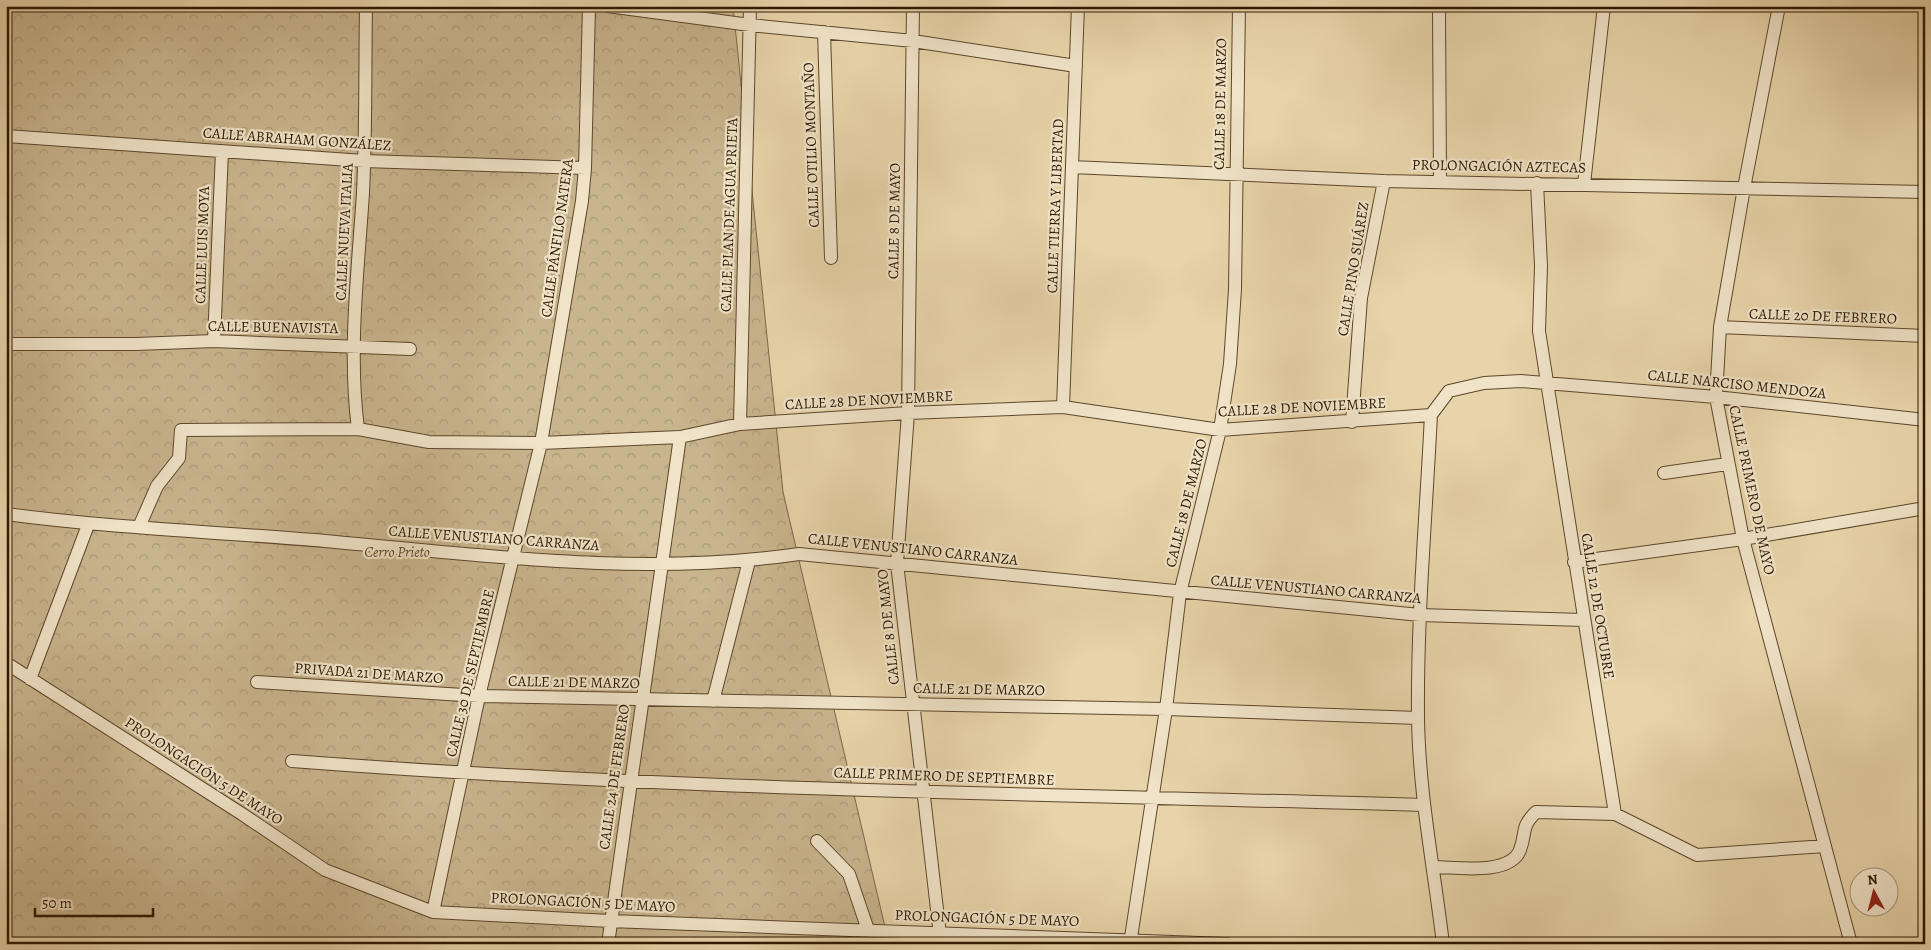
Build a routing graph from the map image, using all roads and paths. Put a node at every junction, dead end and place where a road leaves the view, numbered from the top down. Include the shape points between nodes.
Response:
1 (366, 6) edge
2 (589, 6) edge
3 (608, 6) edge
4 (750, 6) edge
5 (913, 6) edge
6 (1078, 6) edge
7 (1239, 6) edge
8 (1439, 6) edge
9 (1604, 6) edge
10 (1779, 6) edge
11 (750, 25) junction
12 (824, 32) junction
13 (913, 41) junction
14 (1076, 66) junction
15 (6, 136) edge
16 (222, 151) junction
17 (364, 161) junction
18 (1072, 167) junction
19 (585, 168) junction
20 (1235, 174) junction
21 (1384, 181) junction
22 (1440, 181) junction
23 (1537, 183) junction
24 (1584, 184) junction
25 (1744, 188) junction
26 (1925, 192) edge
27 (831, 258) dead end
28 (1720, 328) junction
29 (1925, 336) edge
30 (214, 341) junction
31 (6, 344) edge
32 (354, 345) junction
33 (410, 349) dead end
34 (1546, 383) junction
35 (1716, 397) junction
36 (1064, 407) junction
37 (908, 413) junction
38 (1431, 415) junction
39 (1925, 420) edge
40 (1352, 422) junction
41 (740, 424) junction
42 (358, 429) junction
43 (1220, 430) junction
44 (680, 438) junction
45 (541, 443) junction
46 (1727, 464) junction
47 (1664, 473) dead end
48 (1925, 508) edge
49 (6, 514) edge
50 (88, 524) junction
51 (139, 527) junction
52 (1743, 539) junction
53 (514, 558) junction
54 (749, 561) junction
55 (1574, 562) junction
56 (897, 563) junction
57 (662, 565) junction
58 (1180, 593) junction
59 (1420, 615) junction
60 (1584, 620) junction
61 (6, 663) edge
62 (30, 679) junction
63 (256, 682) dead end
64 (479, 696) junction
65 (642, 700) junction
66 (713, 701) junction
67 (913, 703) junction
68 (1166, 709) junction
69 (1418, 718) junction
70 (292, 761) dead end
71 (464, 774) junction
72 (630, 782) junction
73 (923, 792) junction
74 (1152, 797) junction
75 (1423, 805) junction
76 (1615, 814) junction
77 (817, 841) dead end
78 (1825, 846) junction
79 (1434, 867) junction
80 (433, 912) junction
81 (610, 921) junction
82 (868, 930) junction
83 (940, 938) edge
84 (1131, 941) edge
85 (608, 944) edge
86 (1227, 944) edge
87 (1443, 944) edge
88 (1851, 944) edge

1 - 17 street, CALLE NUEVA ITALIA
2 - 19 street, CALLE PÁNFILO NATERA
3 - 11 street
4 - 11 street, CALLE PLAN DE AGUA PRIETA
5 - 13 street, CALLE 8 DE MAYO
6 - 14 street, CALLE TIERRA Y LIBERTAD
7 - 20 street, CALLE 18 DE MARZO
8 - 22 street
9 - 24 street
10 - 25 street, CALLE PRIMERO DE MAYO
11 - 12 street
11 - 41 street, CALLE PLAN DE AGUA PRIETA
12 - 13 street
12 - 27 street, CALLE OTILIO MONTAÑO
13 - 14 street
13 - 37 street, CALLE 8 DE MAYO
14 - 18 street, CALLE TIERRA Y LIBERTAD
15 - 16 street, CALLE ABRAHAM GONZÁLEZ
16 - 17 street, CALLE ABRAHAM GONZÁLEZ
16 - 30 street, CALLE LUIS MOYA
17 - 19 street, CALLE ABRAHAM GONZÁLEZ
17 - 32 street, CALLE NUEVA ITALIA
18 - 20 street, PROLONGACIÓN AZTECAS
18 - 36 street, CALLE TIERRA Y LIBERTAD
19 - 45 street, CALLE PÁNFILO NATERA
20 - 21 street, PROLONGACIÓN AZTECAS
20 - 43 street, CALLE 18 DE MARZO via 1235,289 1230,364
21 - 22 street, PROLONGACIÓN AZTECAS
21 - 40 street, CALLE PINO SUÁREZ via 1362,298
22 - 23 street, PROLONGACIÓN AZTECAS
23 - 24 street, PROLONGACIÓN AZTECAS
23 - 34 street, CALLE 12 DE OCTUBRE via 1539,331
24 - 25 street, PROLONGACIÓN AZTECAS
25 - 26 street, PROLONGACIÓN AZTECAS
25 - 28 street, CALLE PRIMERO DE MAYO
28 - 29 street, CALLE 20 DE FEBRERO
28 - 35 street, CALLE PRIMERO DE MAYO
30 - 31 street, CALLE BUENAVISTA
30 - 32 street, CALLE BUENAVISTA
32 - 33 street, CALLE BUENAVISTA
32 - 42 street, CALLE NUEVA ITALIA
34 - 35 street, CALLE NARCISO MENDOZA
34 - 38 street via 1520,380 1484,383 1450,391
34 - 55 street, CALLE 12 DE OCTUBRE
35 - 39 street, CALLE NARCISO MENDOZA
35 - 46 street, CALLE PRIMERO DE MAYO
36 - 37 street, CALLE 28 DE NOVIEMBRE
36 - 43 street, CALLE 28 DE NOVIEMBRE
37 - 41 street, CALLE 28 DE NOVIEMBRE
37 - 56 street, CALLE 8 DE MAYO
38 - 40 street, CALLE 28 DE NOVIEMBRE
38 - 59 street
40 - 43 street, CALLE 28 DE NOVIEMBRE
41 - 44 street, CALLE 28 DE NOVIEMBRE
42 - 45 street, CALLE 28 DE NOVIEMBRE via 429,442
42 - 51 street, CALLE 28 DE NOVIEMBRE via 182,430 179,458 157,486
43 - 58 street, CALLE 18 DE MARZO
44 - 45 street, CALLE 28 DE NOVIEMBRE
44 - 57 street, CALLE 24 DE FEBRERO
45 - 53 street, CALLE 30 DE SEPTIEMBRE
46 - 47 street
46 - 52 street, CALLE PRIMERO DE MAYO
48 - 52 street
49 - 50 street, CALLE VENUSTIANO CARRANZA
50 - 51 street, CALLE VENUSTIANO CARRANZA
50 - 62 street
51 - 53 street, CALLE VENUSTIANO CARRANZA
52 - 55 street
52 - 78 street, CALLE PRIMERO DE MAYO
53 - 57 street, CALLE VENUSTIANO CARRANZA
53 - 64 street, CALLE 30 DE SEPTIEMBRE
54 - 56 street, CALLE VENUSTIANO CARRANZA via 799,554
54 - 57 street, CALLE VENUSTIANO CARRANZA
54 - 66 street
55 - 60 street, CALLE 12 DE OCTUBRE
56 - 58 street, CALLE VENUSTIANO CARRANZA
56 - 67 street, CALLE 8 DE MAYO
57 - 65 street, CALLE 24 DE FEBRERO
58 - 59 street, CALLE VENUSTIANO CARRANZA
58 - 68 street, CALLE 18 DE MARZO
59 - 60 street, CALLE VENUSTIANO CARRANZA
59 - 69 street
60 - 76 street, CALLE 12 DE OCTUBRE
61 - 62 street, PROLONGACIÓN 5 DE MAYO
62 - 80 street, PROLONGACIÓN 5 DE MAYO via 325,870
63 - 64 street, PRIVADA 21 DE MARZO
64 - 65 street, CALLE 21 DE MARZO
64 - 71 street, CALLE 30 DE SEPTIEMBRE
65 - 66 street, CALLE 21 DE MARZO
65 - 72 street, CALLE 24 DE FEBRERO
66 - 67 street, CALLE 21 DE MARZO
67 - 68 street, CALLE 21 DE MARZO
67 - 73 street, CALLE 8 DE MAYO
68 - 69 street, CALLE 21 DE MARZO
68 - 74 street, CALLE 18 DE MARZO
69 - 75 street
70 - 71 street, CALLE PRIMERO DE SEPTIEMBRE
71 - 72 street, CALLE PRIMERO DE SEPTIEMBRE
71 - 80 street, CALLE 30 DE SEPTIEMBRE
72 - 73 street, CALLE PRIMERO DE SEPTIEMBRE
72 - 81 street, CALLE 24 DE FEBRERO
73 - 74 street, CALLE PRIMERO DE SEPTIEMBRE
73 - 83 street, CALLE 8 DE MAYO
74 - 75 street, CALLE PRIMERO DE SEPTIEMBRE
74 - 84 street, CALLE 18 DE MARZO
75 - 79 street
76 - 78 street via 1697,855
76 - 79 street via 1536,812 1525,823 1520,851 1507,863 1491,868
77 - 82 street via 849,874
78 - 88 street, CALLE PRIMERO DE MAYO
79 - 87 street
80 - 81 street, PROLONGACIÓN 5 DE MAYO
81 - 82 street, PROLONGACIÓN 5 DE MAYO
81 - 85 street, CALLE 24 DE FEBRERO
82 - 83 street, PROLONGACIÓN 5 DE MAYO
83 - 84 street, PROLONGACIÓN 5 DE MAYO
84 - 86 street, PROLONGACIÓN 5 DE MAYO

